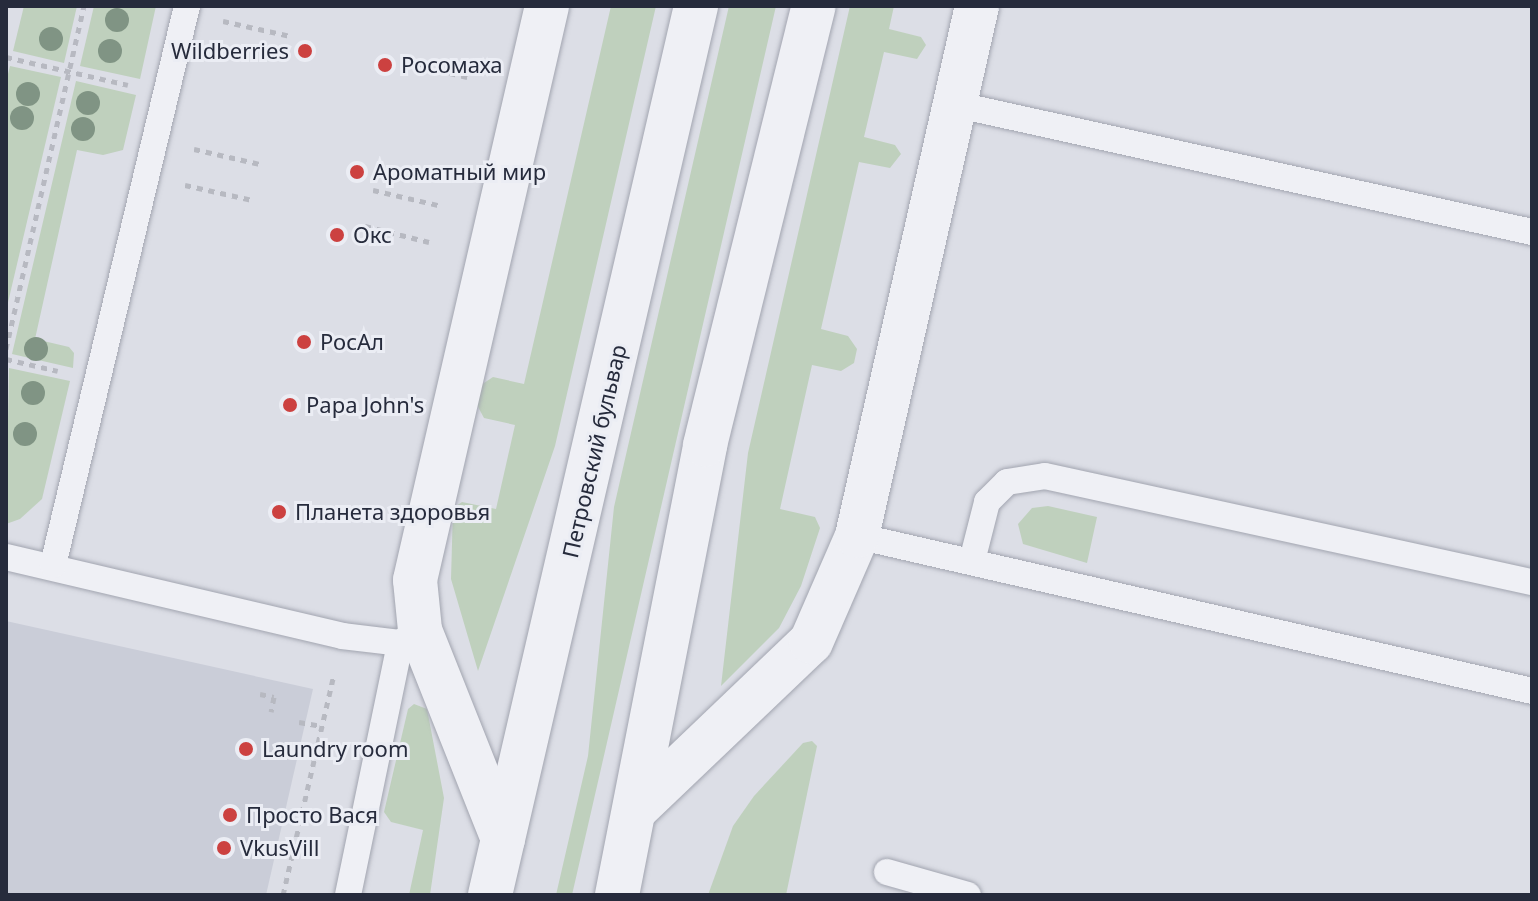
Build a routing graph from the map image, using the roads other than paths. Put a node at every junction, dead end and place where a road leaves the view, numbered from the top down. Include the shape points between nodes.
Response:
1 (187, 6) edge
2 (547, 6) edge
3 (696, 6) edge
4 (814, 6) edge
5 (977, 6) edge
6 (954, 104) junction
7 (1532, 232) edge
8 (857, 536) junction
9 (6, 557) edge
10 (972, 561) junction
11 (53, 565) junction
12 (1532, 582) edge
13 (410, 636) junction
14 (1532, 691) edge
15 (637, 808) junction
16 (503, 839) junction
17 (887, 872) dead end
18 (348, 895) edge
19 (490, 895) edge
20 (617, 895) edge
21 (968, 895) edge

1 - 11 lane
2 - 13 street via 415,580
3 - 16 street, Петровский бульвар
4 - 15 street via 705,445
5 - 6 street
6 - 7 lane
6 - 8 street
8 - 10 lane
8 - 15 street via 811,642
9 - 11 lane
10 - 12 lane via 987,502 1007,482 1045,476
10 - 14 lane
11 - 13 lane via 342,636
13 - 16 street
13 - 18 lane
15 - 20 street
16 - 19 street, Петровский бульвар
17 - 21 lane

